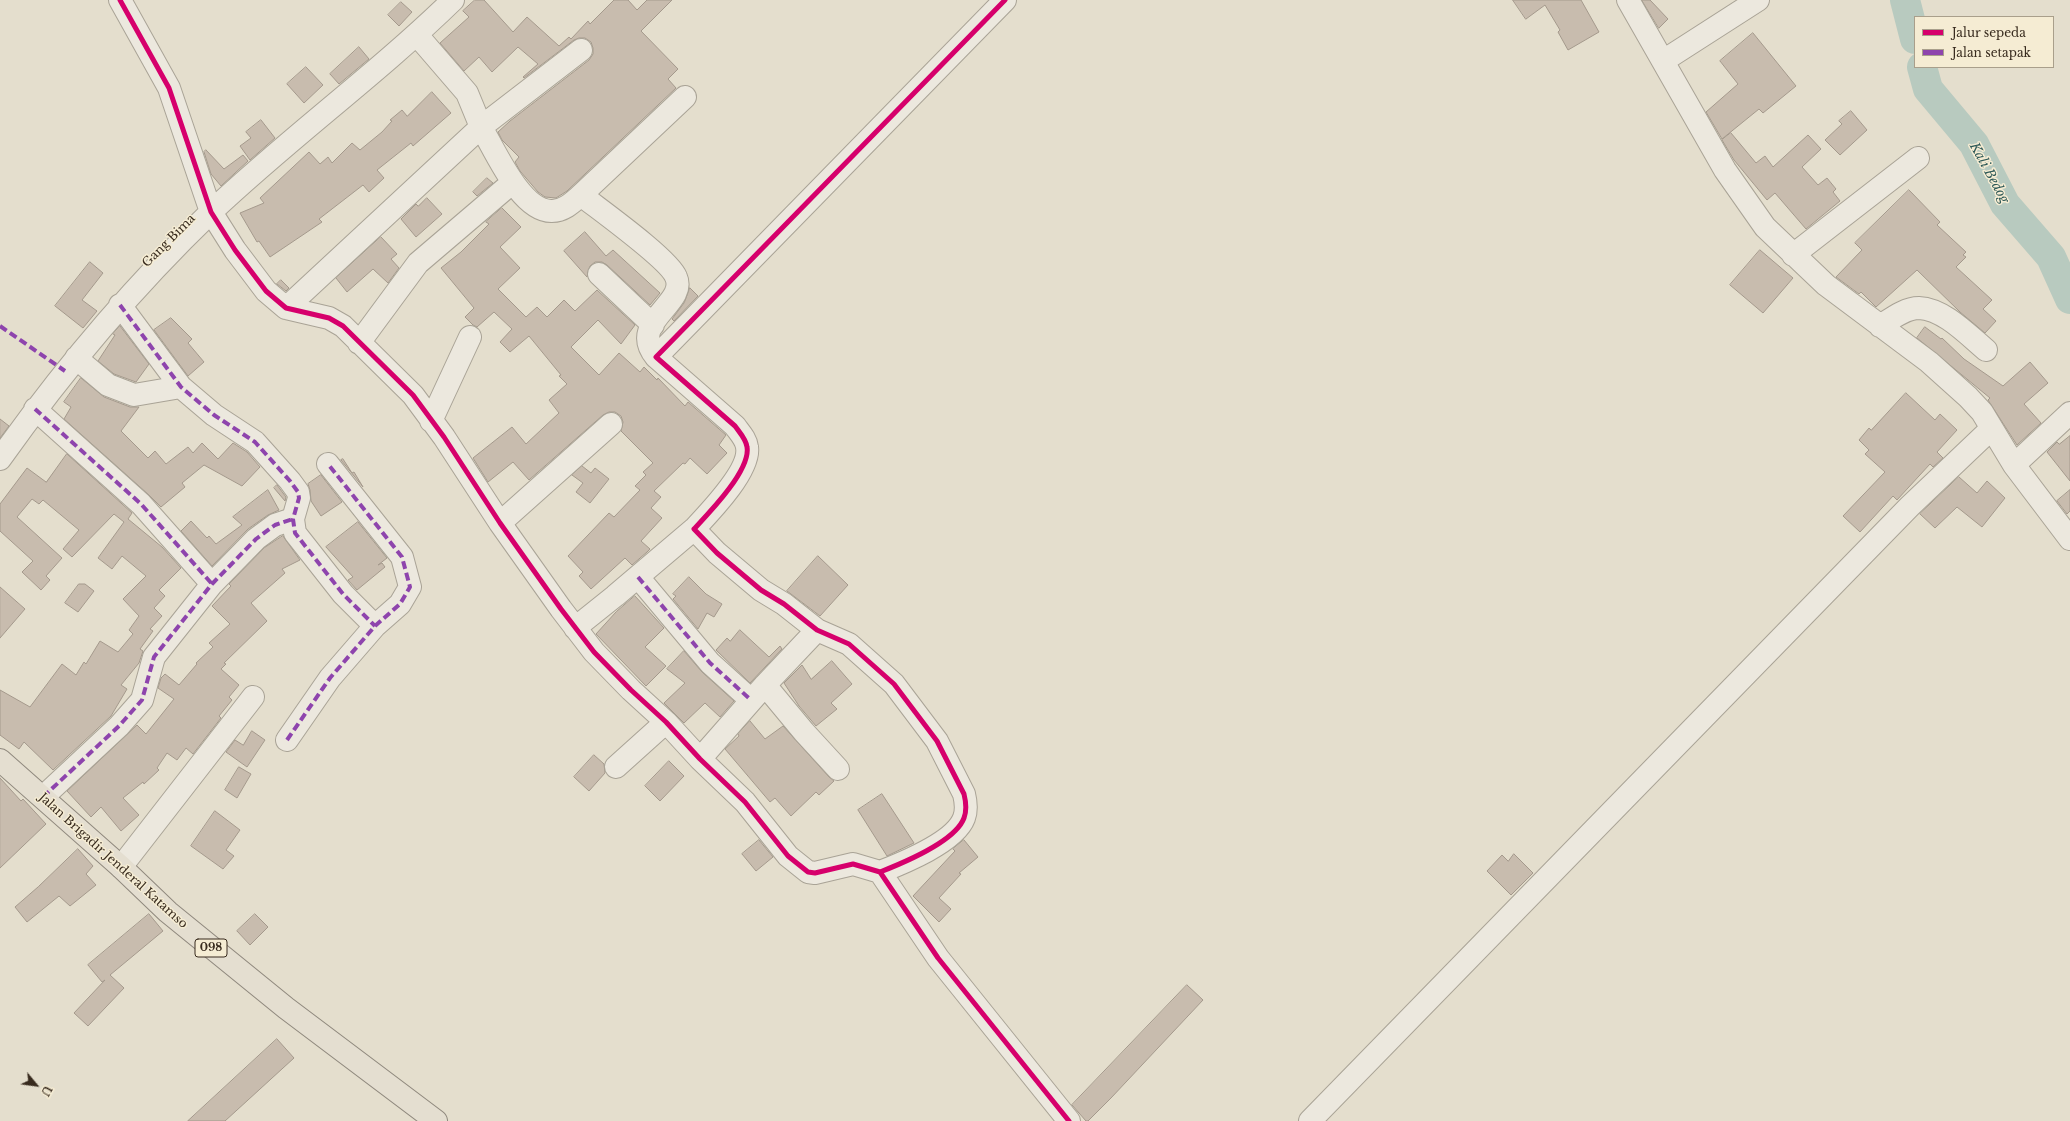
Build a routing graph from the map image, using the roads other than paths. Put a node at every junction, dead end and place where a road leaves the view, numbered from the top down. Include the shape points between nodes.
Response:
1 (120, 0) edge
2 (453, 0) edge
3 (1005, 0) edge
4 (1628, 0) edge
5 (1758, 0) edge
6 (417, 35) junction
7 (581, 50) dead end
8 (1663, 61) junction
9 (685, 97) dead end
10 (481, 127) junction
11 (1918, 158) dead end
12 (513, 182) junction
13 (581, 195) junction
14 (211, 212) junction
15 (1793, 255) junction
16 (599, 274) dead end
17 (120, 305) junction
18 (286, 308) junction
19 (653, 325) junction
20 (1880, 326) junction
21 (470, 337) dead end
22 (359, 343) junction
23 (1986, 350) dead end
24 (656, 357) junction
25 (76, 358) junction
26 (181, 387) junction
27 (35, 409) junction
28 (2070, 413) edge
29 (431, 421) junction
30 (612, 424) dead end
31 (1991, 429) junction
32 (0, 459) edge
33 (328, 464) dead end
34 (2014, 465) junction
35 (293, 519) junction
36 (500, 523) junction
37 (694, 529) junction
38 (2070, 539) edge
39 (638, 577) junction
40 (212, 584) junction
41 (375, 626) junction
42 (575, 628) junction
43 (817, 630) junction
44 (758, 693) junction
45 (253, 697) dead end
46 (666, 722) junction
47 (287, 740) dead end
48 (700, 759) junction
49 (0, 760) edge
50 (616, 767) dead end
51 (838, 769) dead end
52 (43, 797) junction
53 (121, 867) junction
54 (880, 872) junction
55 (436, 1121) edge
56 (1069, 1121) edge
57 (1310, 1121) edge

1 - 14 street via 170,88
2 - 6 street, Gang Bima
3 - 24 street
4 - 8 street
5 - 8 street
6 - 10 street via 467,92
6 - 14 street, Gang Bima via 315,120
7 - 10 street
8 - 15 street via 1725,170 1765,227
9 - 13 street
10 - 12 street
10 - 18 street
11 - 15 street
12 - 13 street via 528,202 543,210 562,209
12 - 22 street via 418,263
13 - 19 street via 664,262 676,276 677,289
14 - 17 street, Gang Bima
14 - 18 street via 235,250 266,291
15 - 20 street
16 - 19 street
17 - 25 street, Gang Bima
17 - 26 street
18 - 22 street via 329,318 343,326
19 - 24 street via 647,340 648,347
20 - 23 street via 1898,315 1918,308 1938,313
20 - 31 street via 1953,383 1982,412
21 - 29 street
22 - 29 street via 413,395
24 - 37 street via 735,426 745,440 747,448 746,459 738,477
25 - 26 street via 108,385 134,395
25 - 27 street, Gang Bima
26 - 35 street via 214,415 255,442 290,481 299,498
27 - 32 street, Gang Bima
27 - 40 street via 141,504
28 - 34 street
29 - 36 street via 459,458
30 - 36 street
31 - 34 street
31 - 57 street via 1910,506
33 - 41 street via 402,558 409,578 410,587 404,599
34 - 38 street
35 - 40 street via 275,525 256,539
35 - 41 street via 295,533 343,594
36 - 42 street
37 - 39 street
37 - 43 street via 717,553 761,590
39 - 42 street
39 - 44 street via 710,663
40 - 52 street via 154,657 142,700 119,726
41 - 47 street via 330,678
42 - 46 street via 600,658
43 - 44 street
43 - 54 street via 848,644 894,684 937,741 966,801 964,818 954,832 916,856
44 - 48 street
44 - 51 street via 804,732
45 - 53 street
46 - 48 street
46 - 50 street
48 - 54 street via 745,802 788,856 808,872 815,873 853,864
49 - 52 main road, Jalan Brigadir Jenderal Katamso / 098
52 - 53 main road, Jalan Brigadir Jenderal Katamso / 098
53 - 55 main road, Jalan Brigadir Jenderal Katamso / 098 via 168,912 286,1008
54 - 56 street via 938,958

